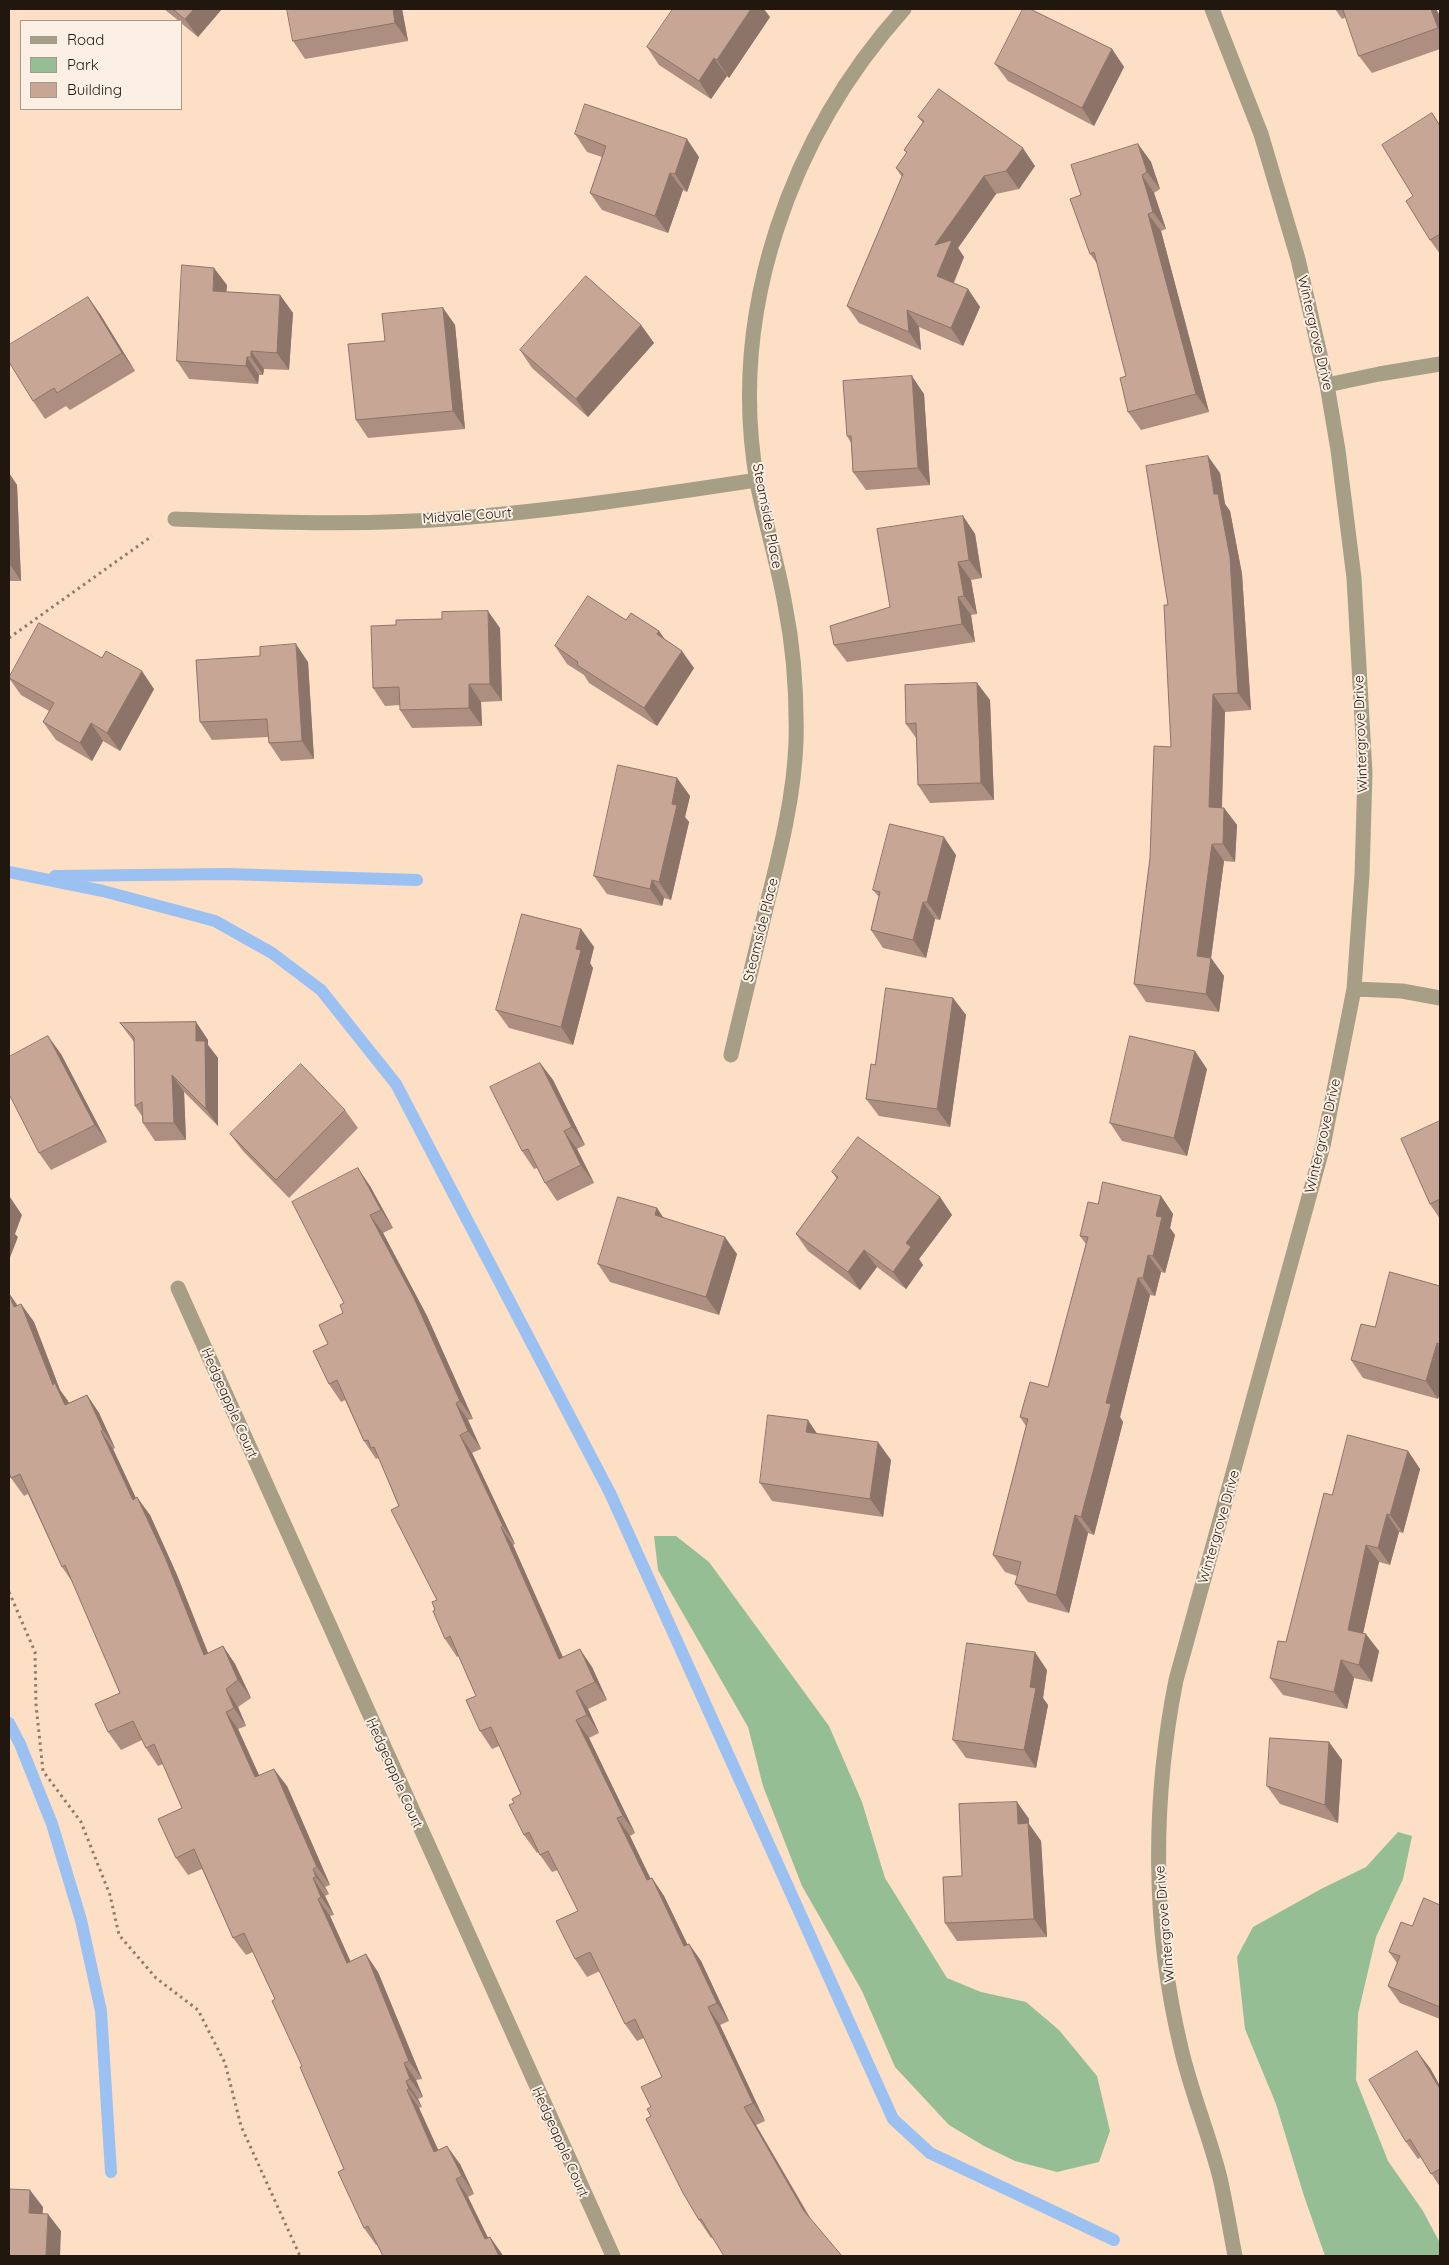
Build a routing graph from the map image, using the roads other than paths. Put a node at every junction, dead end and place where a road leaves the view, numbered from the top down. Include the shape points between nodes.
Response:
1 (904, 9) edge
2 (1212, 9) edge
3 (1440, 364) edge
4 (1327, 385) junction
5 (757, 480) junction
6 (175, 519) road end
7 (1354, 989) junction
8 (1440, 998) edge
9 (731, 1055) dead end
10 (178, 1288) dead end
11 (612, 2256) edge
12 (1235, 2256) edge

1 - 5 street, Steamside Place via 843,87 809,147 782,210 756,310 751,404
2 - 4 street, Wintergrove Drive via 1261,134 1298,259
3 - 4 street
4 - 7 street, Wintergrove Drive via 1354,578 1365,773
5 - 6 street, Midvale Court via 595,504 459,518 322,523
5 - 9 street, Steamside Place via 786,606 795,674 796,742 782,844
7 - 8 street via 1402,991
7 - 12 street, Wintergrove Drive via 1323,1146 1176,1680 1160,1785 1159,1886 1166,1972 1181,2048 1220,2178
10 - 11 street, Hedgeapple Court

